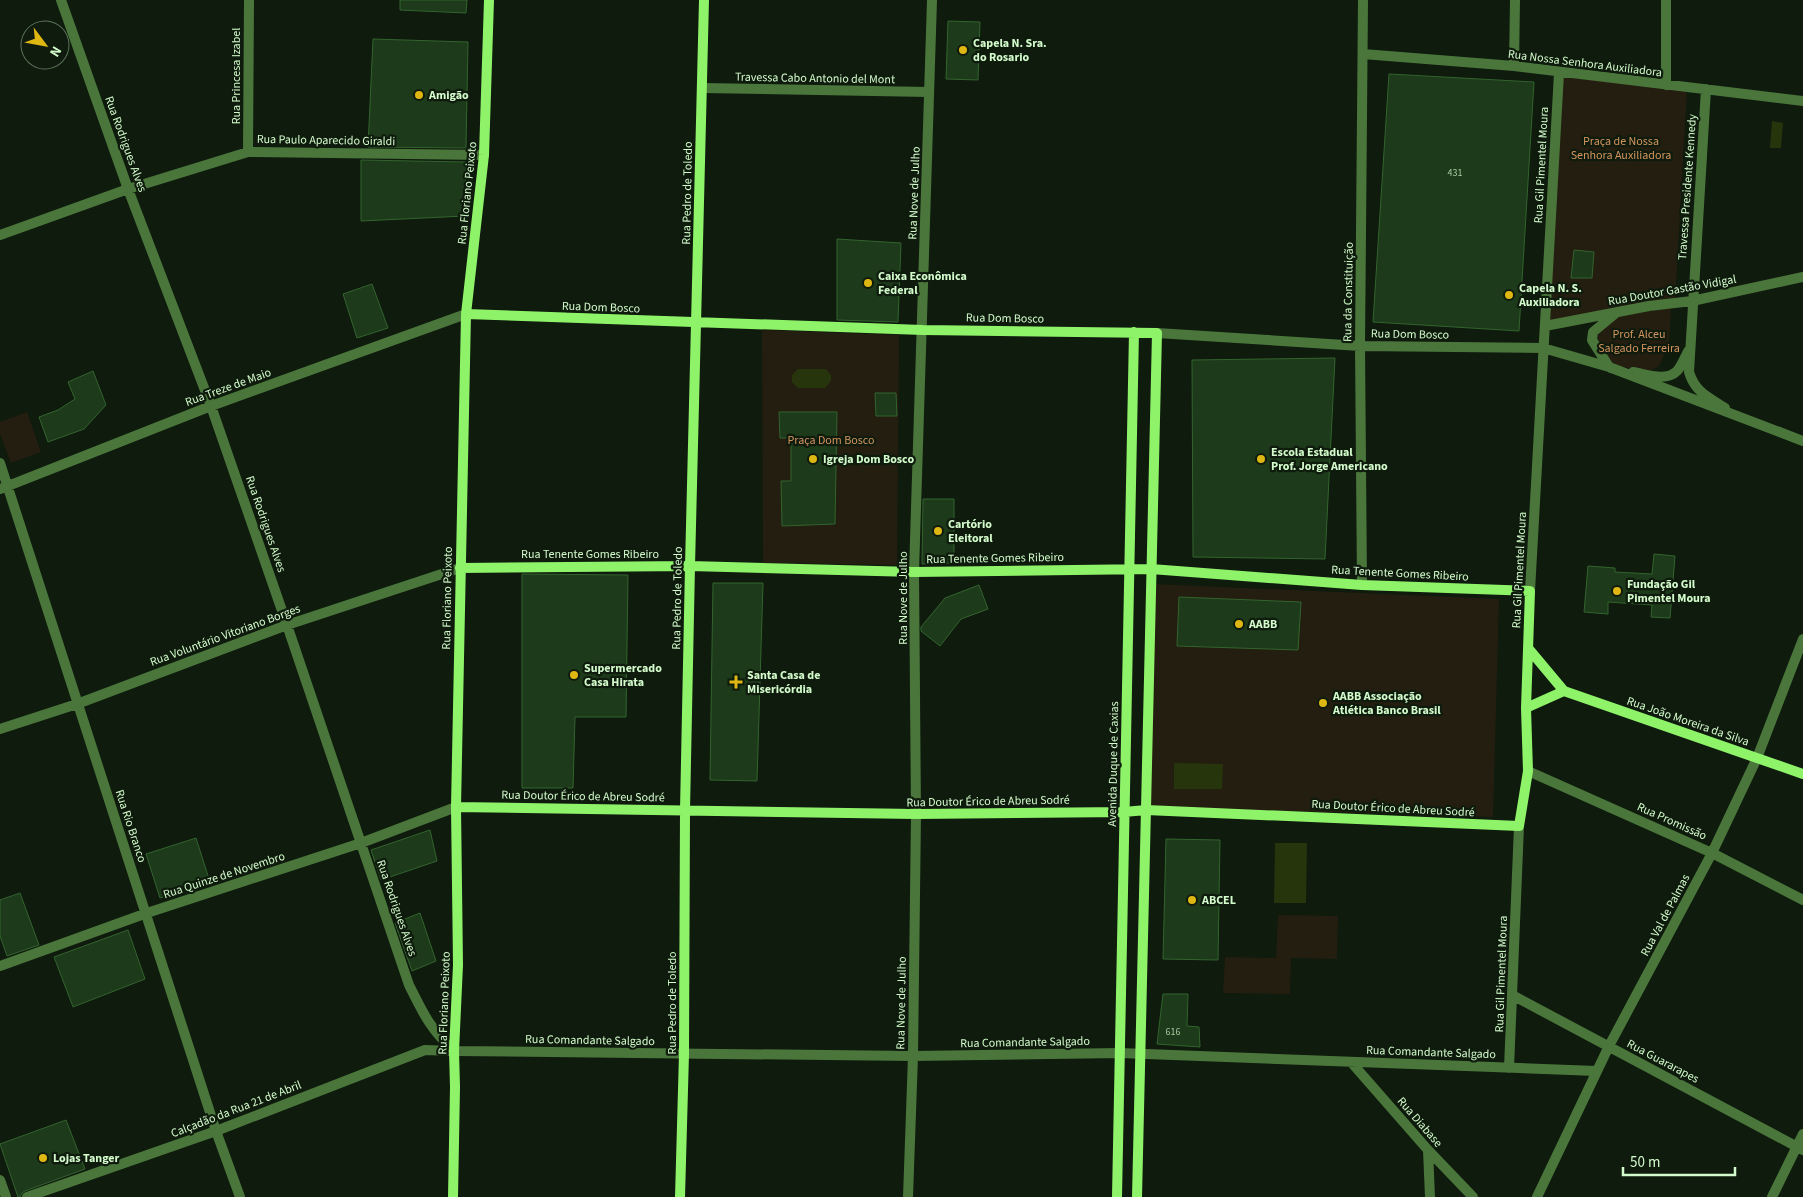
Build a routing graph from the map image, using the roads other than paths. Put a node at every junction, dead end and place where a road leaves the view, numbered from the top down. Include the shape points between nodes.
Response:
1 (61, 0) edge
2 (250, 0) edge
3 (489, 0) edge
4 (704, 0) edge
5 (932, 0) edge
6 (1363, 0) edge
7 (1515, 0) edge
8 (1666, 0) edge
9 (1364, 54) junction
10 (1514, 66) junction
11 (1559, 73) junction
12 (1666, 85) junction
13 (702, 88) junction
14 (1706, 89) junction
15 (929, 92) junction
16 (1803, 101) edge
17 (248, 152) junction
18 (484, 155) junction
19 (128, 189) junction
20 (0, 235) edge
21 (1803, 277) edge
22 (1692, 301) junction
23 (1617, 312) junction
24 (466, 314) junction
25 (696, 323) junction
26 (1545, 326) junction
27 (922, 330) junction
28 (1134, 332) junction
29 (1156, 333) junction
30 (1360, 346) junction
31 (1691, 347) junction
32 (1543, 348) junction
33 (1609, 368) junction
34 (211, 406) junction
35 (1740, 418) junction
36 (1803, 441) edge
37 (0, 463) edge
38 (4, 488) edge
39 (690, 566) junction
40 (460, 568) junction
41 (1129, 569) junction
42 (1151, 569) junction
43 (914, 572) junction
44 (1362, 585) junction
45 (1530, 591) junction
46 (287, 625) junction
47 (1803, 639) edge
48 (1528, 648) junction
49 (1564, 691) junction
50 (77, 704) junction
51 (1526, 708) junction
52 (0, 729) edge
53 (1757, 758) junction
54 (1528, 770) junction
55 (1803, 774) edge
56 (456, 807) junction
57 (686, 810) junction
58 (1146, 810) junction
59 (1124, 812) junction
60 (916, 814) junction
61 (1519, 826) junction
62 (361, 843) junction
63 (1712, 853) junction
64 (1803, 900) edge
65 (147, 913) junction
66 (0, 966) edge
67 (1512, 995) junction
68 (1609, 1046) junction
69 (454, 1051) junction
70 (1120, 1053) junction
71 (684, 1054) junction
72 (1141, 1054) junction
73 (913, 1056) junction
74 (1351, 1062) junction
75 (1509, 1068) junction
76 (1596, 1071) junction
77 (216, 1131) junction
78 (1803, 1134) edge
79 (1800, 1148) edge
80 (1428, 1150) junction
81 (0, 1180) edge
82 (6, 1197) edge
83 (28, 1197) edge
84 (240, 1197) edge
85 (453, 1197) edge
86 (680, 1197) edge
87 (908, 1197) edge
88 (1117, 1197) edge
89 (1137, 1197) edge
90 (1430, 1197) edge
91 (1473, 1197) edge
92 (1537, 1197) edge
93 (1772, 1197) edge

1 - 19 street, Rua Rodrigues Alves
2 - 17 street, Rua Princesa Izabel
3 - 18 main road, Rua Floriano Peixoto
4 - 13 main road, Rua Pedro de Toledo
5 - 15 street, Rua Nove de Julho
6 - 9 street, Rua da Constituição
7 - 10 street
8 - 12 street
9 - 10 street, Rua Nossa Senhora Auxiliadora
9 - 30 street, Rua da Constituição
10 - 11 street, Rua Nossa Senhora Auxiliadora
11 - 12 street, Rua Nossa Senhora Auxiliadora
11 - 26 street, Rua Gil Pimentel Moura
12 - 14 street, Rua Nossa Senhora Auxiliadora
13 - 15 street, Travessa Cabo Antonio del Mont
13 - 25 main road, Rua Pedro de Toledo
14 - 16 street, Rua Nossa Senhora Auxiliadora
14 - 22 street, Travessa Presidente Kennedy
15 - 27 street, Rua Nove de Julho
17 - 18 street, Rua Paulo Aparecido Giraldi
17 - 19 street, Rua Paulo Aparecido Giraldi
18 - 24 main road, Rua Floriano Peixoto
19 - 20 street, Rua Paulo Aparecido Giraldi
19 - 34 street, Rua Rodrigues Alves
21 - 22 street, Rua Doutor Gastão Vidigal
22 - 23 street, Rua Doutor Gastão Vidigal
22 - 31 street, Travessa Presidente Kennedy
23 - 26 street, Rua Doutor Gastão Vidigal
23 - 33 street via 1593,332 1592,340
24 - 25 main road, Rua Dom Bosco
24 - 34 street, Rua Treze de Maio
24 - 40 main road, Rua Floriano Peixoto
25 - 27 main road, Rua Dom Bosco
25 - 39 main road, Rua Pedro de Toledo
26 - 32 street, Rua Gil Pimentel Moura
27 - 28 main road, Rua Dom Bosco
27 - 43 street, Rua Nove de Julho
28 - 29 main road, Rua Dom Bosco
28 - 41 main road, Avenida Duque de Caxias
29 - 30 street, Rua Dom Bosco
29 - 42 main road
30 - 32 street, Rua Dom Bosco
30 - 44 street, Rua da Constituição
31 - 33 street, Travessa Presidente Kennedy via 1677,371 1670,376
31 - 35 street, Travessa Presidente Kennedy via 1689,372 1692,383 1700,392
32 - 33 street, Rua Dom Bosco
32 - 45 street, Rua Gil Pimentel Moura
33 - 35 street
34 - 38 street, Rua Treze de Maio
34 - 46 street, Rua Rodrigues Alves
35 - 36 street
37 - 38 street, Rua Rio Branco
38 - 50 street, Rua Rio Branco
39 - 40 main road, Rua Tenente Gomes Ribeiro
39 - 43 main road, Rua Tenente Gomes Ribeiro
39 - 57 main road, Rua Pedro de Toledo
40 - 46 street, Rua Voluntário Vitoriano Borges
40 - 56 main road, Rua Floriano Peixoto
41 - 42 main road, Rua Tenente Gomes Ribeiro
41 - 43 main road, Rua Tenente Gomes Ribeiro
41 - 59 main road, Avenida Duque de Caxias
42 - 44 main road, Rua Tenente Gomes Ribeiro
42 - 58 main road
43 - 60 street, Rua Nove de Julho
44 - 45 main road, Rua Tenente Gomes Ribeiro
45 - 48 main road, Rua Gil Pimentel Moura
46 - 50 street, Rua Voluntário Vitoriano Borges
46 - 62 street, Rua Rodrigues Alves
47 - 53 street, Rua Val de Palmas
48 - 49 main road
48 - 51 main road, Rua Gil Pimentel Moura
49 - 51 main road
49 - 53 main road, Rua João Moreira da Silva
50 - 52 street, Rua Voluntário Vitoriano Borges
50 - 65 street, Rua Rio Branco
51 - 54 main road, Rua Gil Pimentel Moura
53 - 55 main road, Rua João Moreira da Silva
53 - 63 street, Rua Val de Palmas
54 - 61 main road, Rua Gil Pimentel Moura
54 - 63 street, Rua Promissão
56 - 57 main road, Rua Doutor Érico de Abreu Sodré
56 - 62 street, Rua Quinze de Novembro
56 - 69 main road, Rua Floriano Peixoto via 458,965
57 - 60 main road, Rua Doutor Érico de Abreu Sodré
57 - 71 main road, Rua Pedro de Toledo
58 - 59 main road, Rua Doutor Érico de Abreu Sodré
58 - 61 main road, Rua Doutor Érico de Abreu Sodré
58 - 72 main road
59 - 60 main road, Rua Doutor Érico de Abreu Sodré
59 - 70 main road, Avenida Duque de Caxias
60 - 73 street, Rua Nove de Julho
61 - 67 street, Rua Gil Pimentel Moura
62 - 65 street, Rua Quinze de Novembro
62 - 69 street, Rua Rodrigues Alves via 410,985 425,1018
63 - 64 street, Rua Promissão
63 - 68 street, Rua Val de Palmas
65 - 66 street, Rua Quinze de Novembro
65 - 77 street, Rua Rio Branco
67 - 68 street, Rua Guararapes
67 - 75 street, Rua Gil Pimentel Moura
68 - 76 street, Rua Val de Palmas
68 - 79 street, Rua Guararapes
69 - 71 street, Rua Comandante Salgado
69 - 77 street, Calçadão da Rua 21 de Abril via 425,1050
69 - 85 main road, Rua Floriano Peixoto
70 - 72 street, Rua Comandante Salgado
70 - 73 street, Rua Comandante Salgado
70 - 88 main road, Avenida Duque de Caxias
71 - 73 street, Rua Comandante Salgado
71 - 86 main road, Rua Pedro de Toledo
72 - 74 street, Rua Comandante Salgado
72 - 89 main road
73 - 87 street, Rua Nove de Julho
74 - 75 street, Rua Comandante Salgado
74 - 80 street, Rua Diabase
75 - 76 street, Rua Comandante Salgado
76 - 92 street, Rua Val de Palmas
77 - 83 street, Calçadão da Rua 21 de Abril
77 - 84 street, Rua Rio Branco
78 - 79 street
79 - 93 street
80 - 90 street
80 - 91 street, Rua Diabase
81 - 82 street

